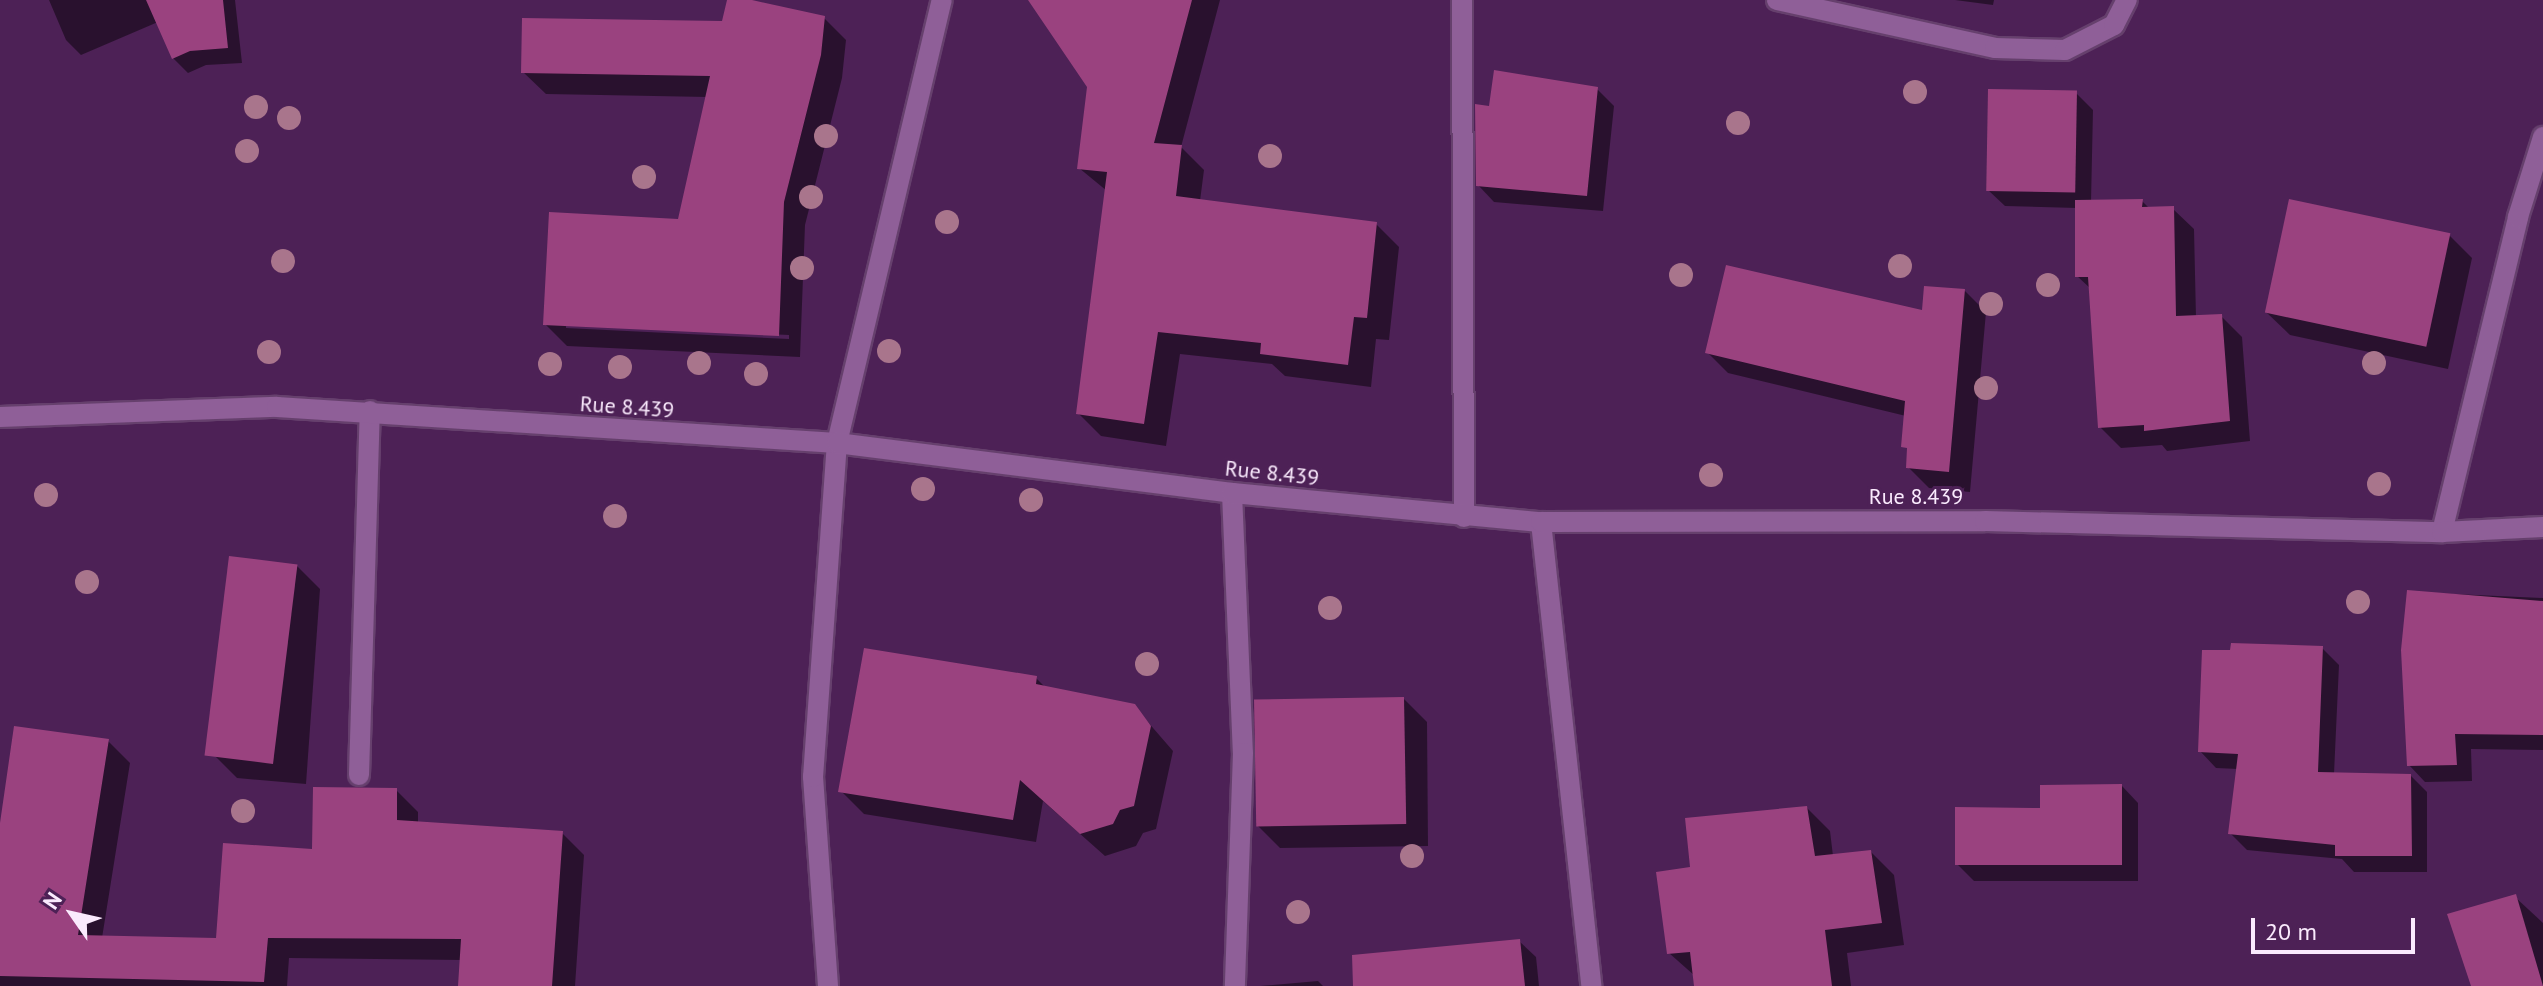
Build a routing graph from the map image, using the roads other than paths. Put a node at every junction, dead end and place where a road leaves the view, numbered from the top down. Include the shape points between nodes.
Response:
1 (942, 0) edge
2 (1462, 0) edge
3 (1777, 0) edge
4 (2127, 0) edge
5 (2543, 137) edge
6 (370, 411) junction
7 (0, 417) edge
8 (837, 443) junction
9 (1232, 493) junction
10 (1464, 517) junction
11 (1541, 522) junction
12 (2543, 527) edge
13 (2442, 532) junction
14 (359, 775) dead end
15 (828, 986) edge
16 (1235, 986) edge
17 (1591, 986) edge

1 - 8 street
2 - 10 street
3 - 4 street via 1995,48 2065,50 2114,25
5 - 13 street via 2518,217
6 - 7 street, Rue 8.439 via 183,407
6 - 8 street, Rue 8.439
6 - 14 street
8 - 9 street, Rue 8.439
8 - 15 street via 813,777
9 - 10 street, Rue 8.439
9 - 16 street via 1243,753
10 - 11 street, Rue 8.439
11 - 13 street, Rue 8.439 via 1985,521
11 - 17 street
12 - 13 street, Rue 8.439

